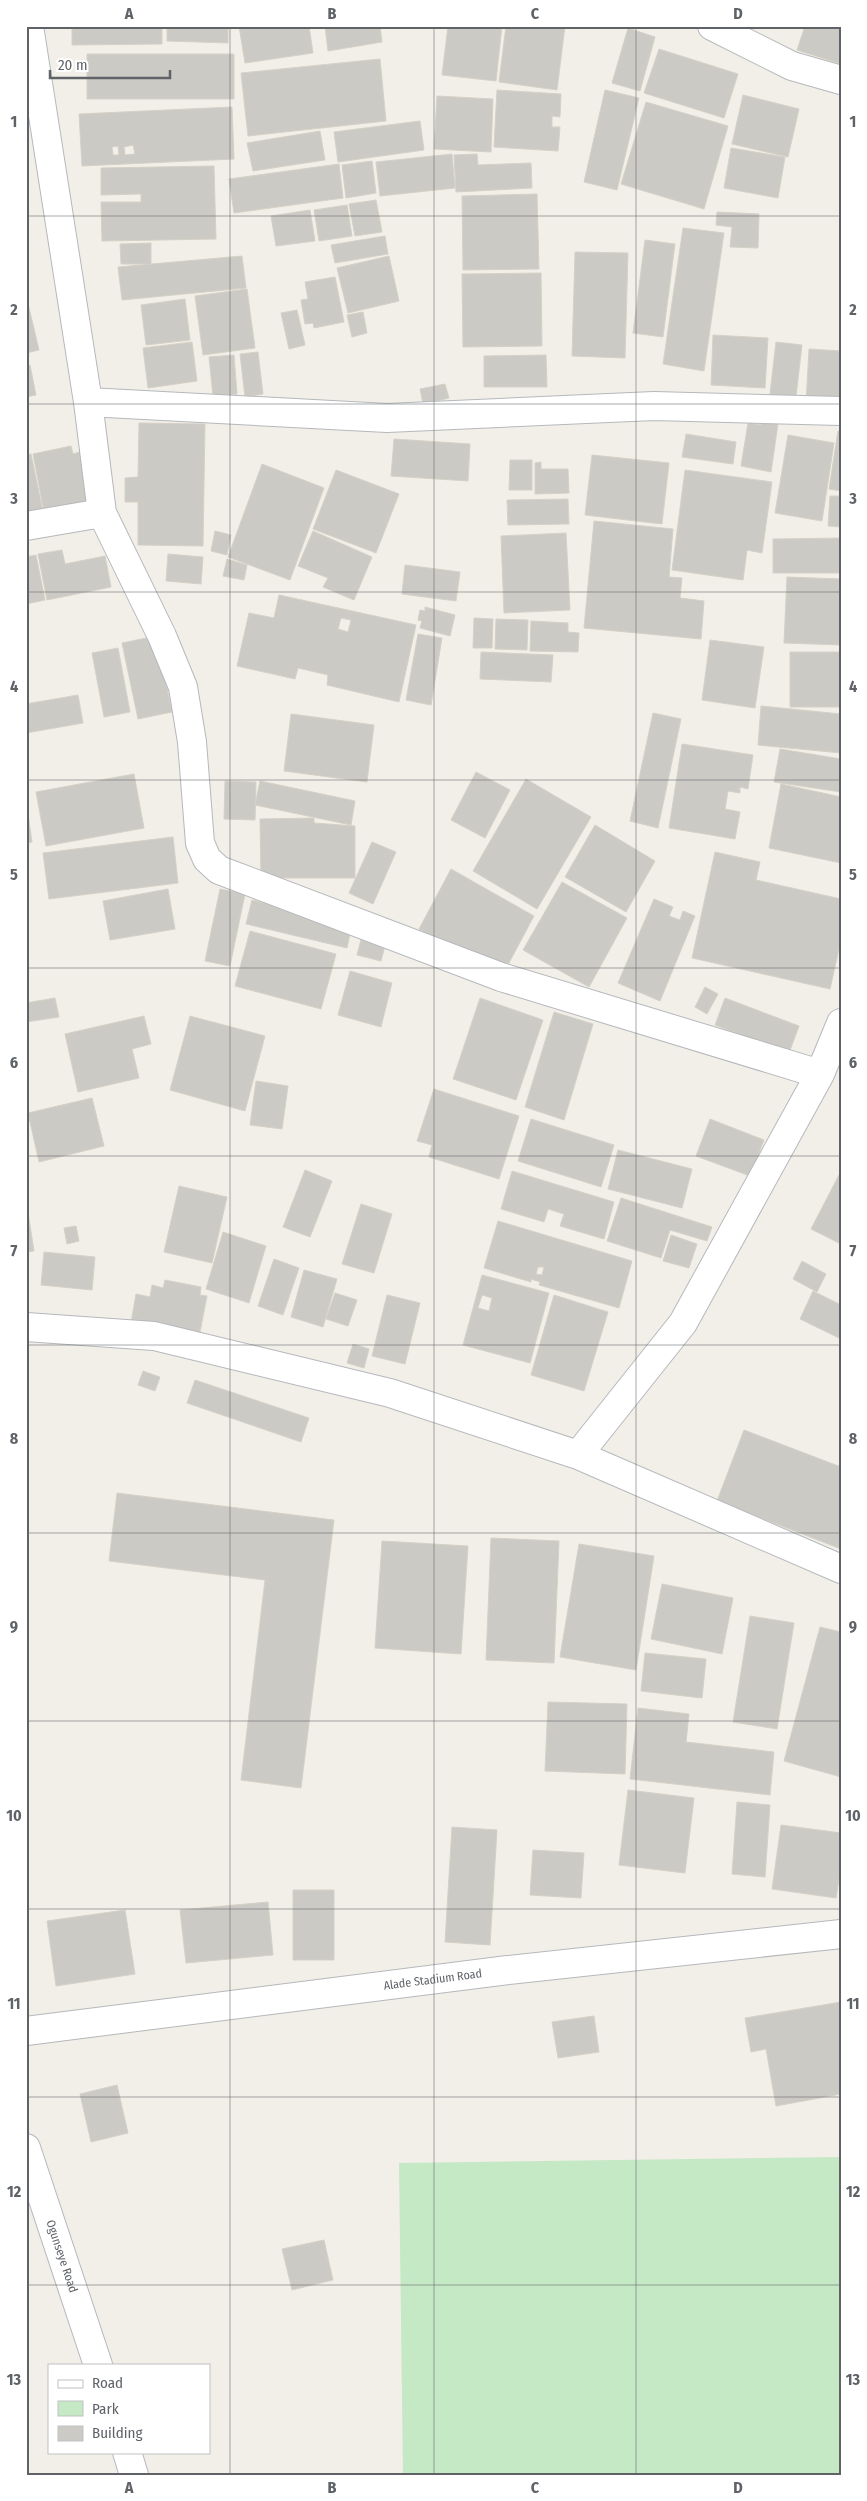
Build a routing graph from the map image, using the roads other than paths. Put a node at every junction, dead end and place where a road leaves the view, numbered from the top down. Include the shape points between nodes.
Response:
1 (29, 26) edge
2 (712, 26) edge
3 (841, 80) edge
4 (88, 402) junction
5 (841, 411) edge
6 (102, 513) junction
7 (26, 526) edge
8 (841, 1023) edge
9 (820, 1074) junction
10 (26, 1327) edge
11 (578, 1455) junction
12 (841, 1569) edge
13 (841, 1934) edge
14 (26, 2031) edge
15 (26, 2148) edge
16 (98, 2364) edge
17 (128, 2454) edge
18 (134, 2475) edge

1 - 4 street
2 - 3 street via 792,66
4 - 5 street via 387,418 654,406
4 - 6 street
6 - 7 street
6 - 9 street via 183,687 192,742 200,843 207,859 219,870 501,977
8 - 9 street
9 - 11 street via 682,1323
10 - 11 street via 154,1336 390,1393
11 - 12 street
13 - 14 street, Alade Stadium Road via 508,1970
15 - 16 street, Ogunseye Road
17 - 18 street

